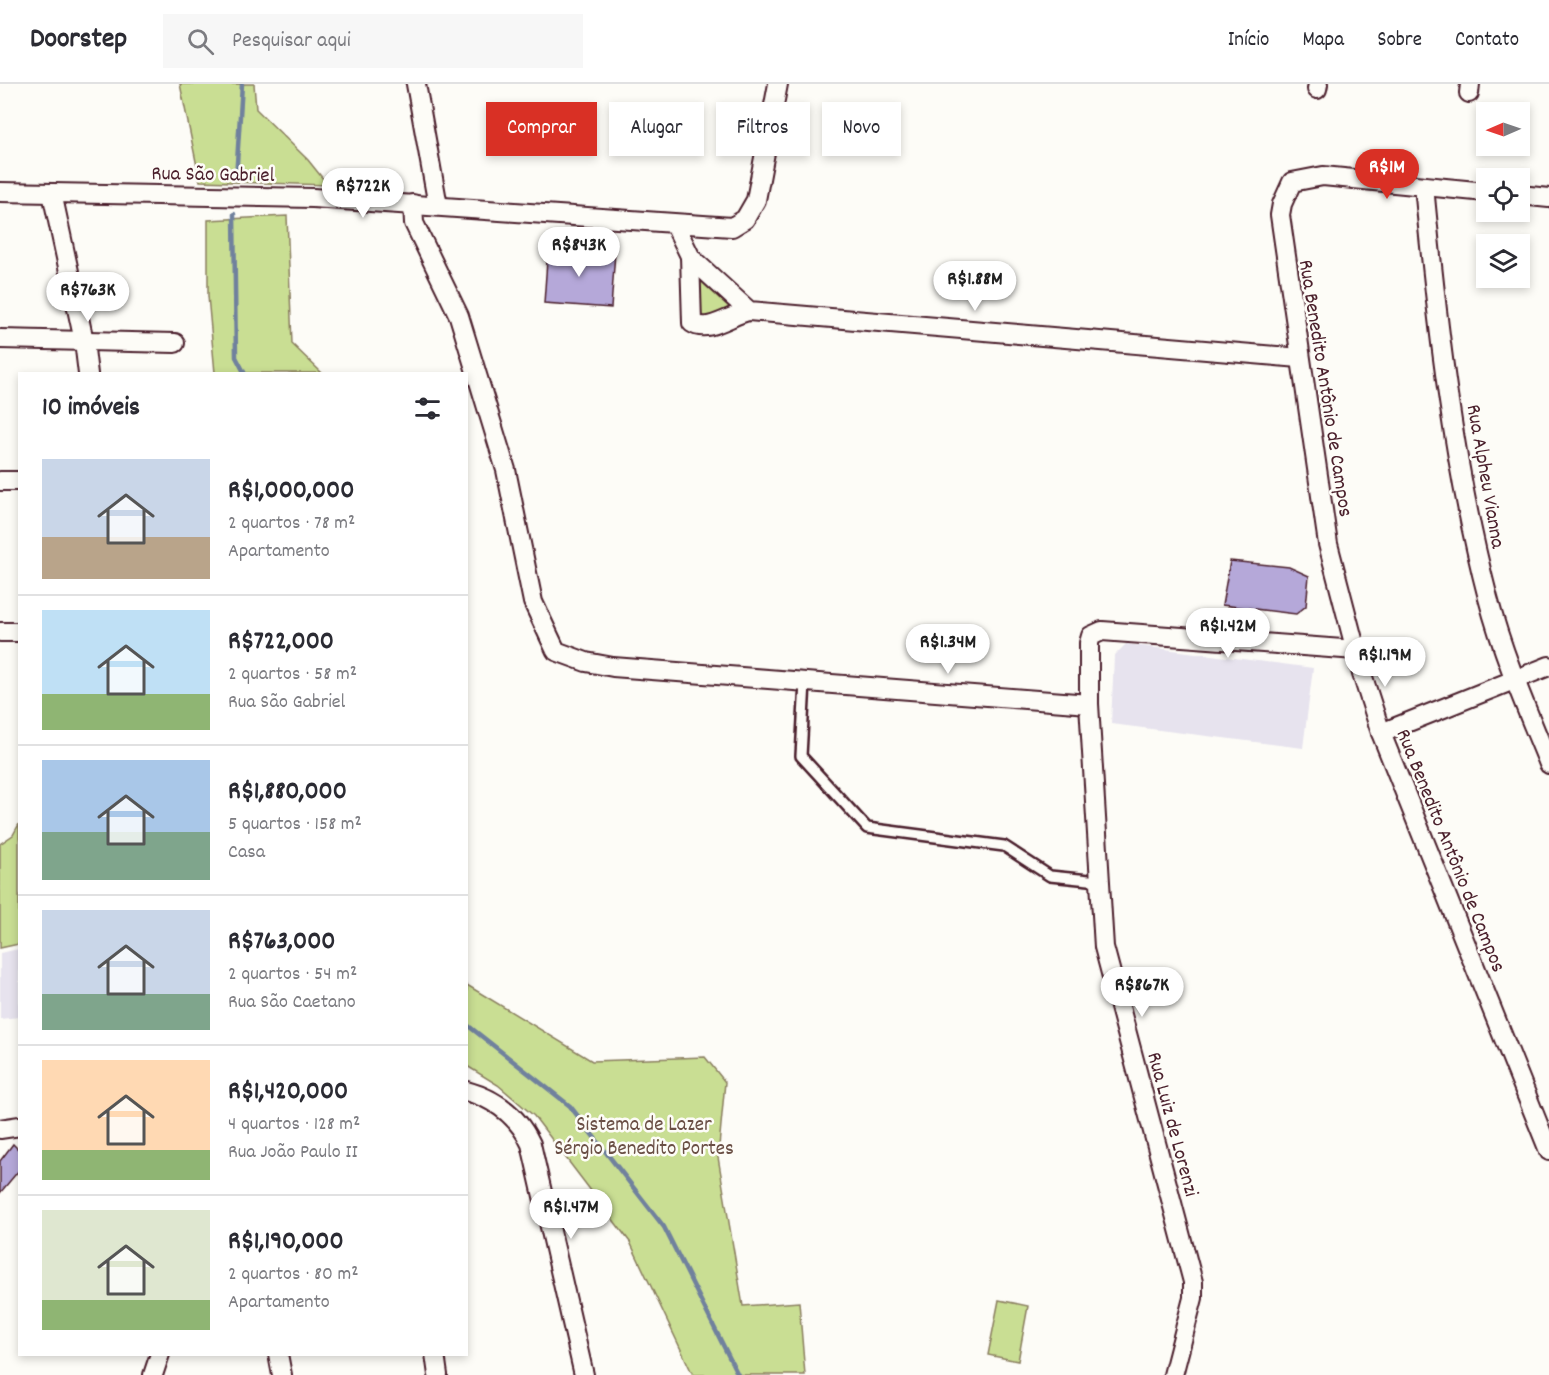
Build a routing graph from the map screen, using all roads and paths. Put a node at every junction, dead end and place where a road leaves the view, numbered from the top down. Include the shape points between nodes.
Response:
1 (416, 84) edge
2 (773, 84) edge
3 (1425, 186) junction
4 (1476, 191) edge
5 (0, 192) edge
6 (52, 193) junction
7 (1530, 196) edge
8 (1549, 198) edge
9 (413, 204) junction
10 (438, 206) junction
11 (675, 225) junction
12 (690, 256) junction
13 (749, 311) junction
14 (0, 339) edge
15 (84, 341) junction
16 (175, 343) dead end
17 (1300, 358) junction
18 (88, 372) edge
19 (0, 481) edge
20 (18, 481) edge
21 (0, 632) edge
22 (18, 632) edge
23 (1356, 650) junction
24 (1549, 666) edge
25 (1515, 680) junction
26 (805, 682) junction
27 (1089, 704) junction
28 (1381, 733) junction
29 (1549, 764) edge
30 (1099, 881) junction
31 (468, 1092) edge
32 (18, 1126) edge
33 (0, 1129) edge
34 (1548, 1146) edge
35 (159, 1356) edge
36 (278, 1356) edge
37 (435, 1356) edge
38 (153, 1375) edge
39 (282, 1375) edge
40 (438, 1375) edge
41 (584, 1375) edge
42 (1173, 1375) edge

1 - 10 street
2 - 11 street, Rua São Gabriel via 756,200 746,219 728,228
3 - 4 street
3 - 17 street, Rua Benedito Antônio de Campos via 1323,176 1292,182 1281,204 1283,247
3 - 25 street, Rua Alpheu Vianna via 1432,272 1459,454 1488,599
5 - 6 street, Rua São Gabriel
6 - 9 street, Rua São Gabriel
6 - 15 street
7 - 8 street
9 - 10 street, Rua São Gabriel
9 - 26 street via 414,223 459,316 506,470 533,602 556,651 613,667
10 - 11 street, Rua São Gabriel
11 - 12 street
12 - 13 street
12 - 13 street via 692,323 709,326
13 - 17 street
14 - 15 street
15 - 16 street
15 - 18 street
17 - 23 street, Rua Benedito Antônio de Campos via 1328,544
19 - 20 street
21 - 22 street
23 - 27 street, Rua Luiz de Lorenzi via 1102,631 1095,634 1087,653
23 - 28 street, Rua Benedito Antônio de Campos
24 - 25 street
25 - 28 street
25 - 29 street, Rua Alpheu Vianna
26 - 27 street
26 - 30 lane via 801,756 867,828 1004,846 1050,876
27 - 30 street, Rua Luiz de Lorenzi
28 - 34 street, Rua Benedito Antônio de Campos
30 - 42 street, Rua Luiz de Lorenzi via 1104,947 1193,1282 1193,1298
31 - 41 street via 494,1102 519,1123 531,1144
32 - 33 street
35 - 38 street
36 - 39 street
37 - 40 street

